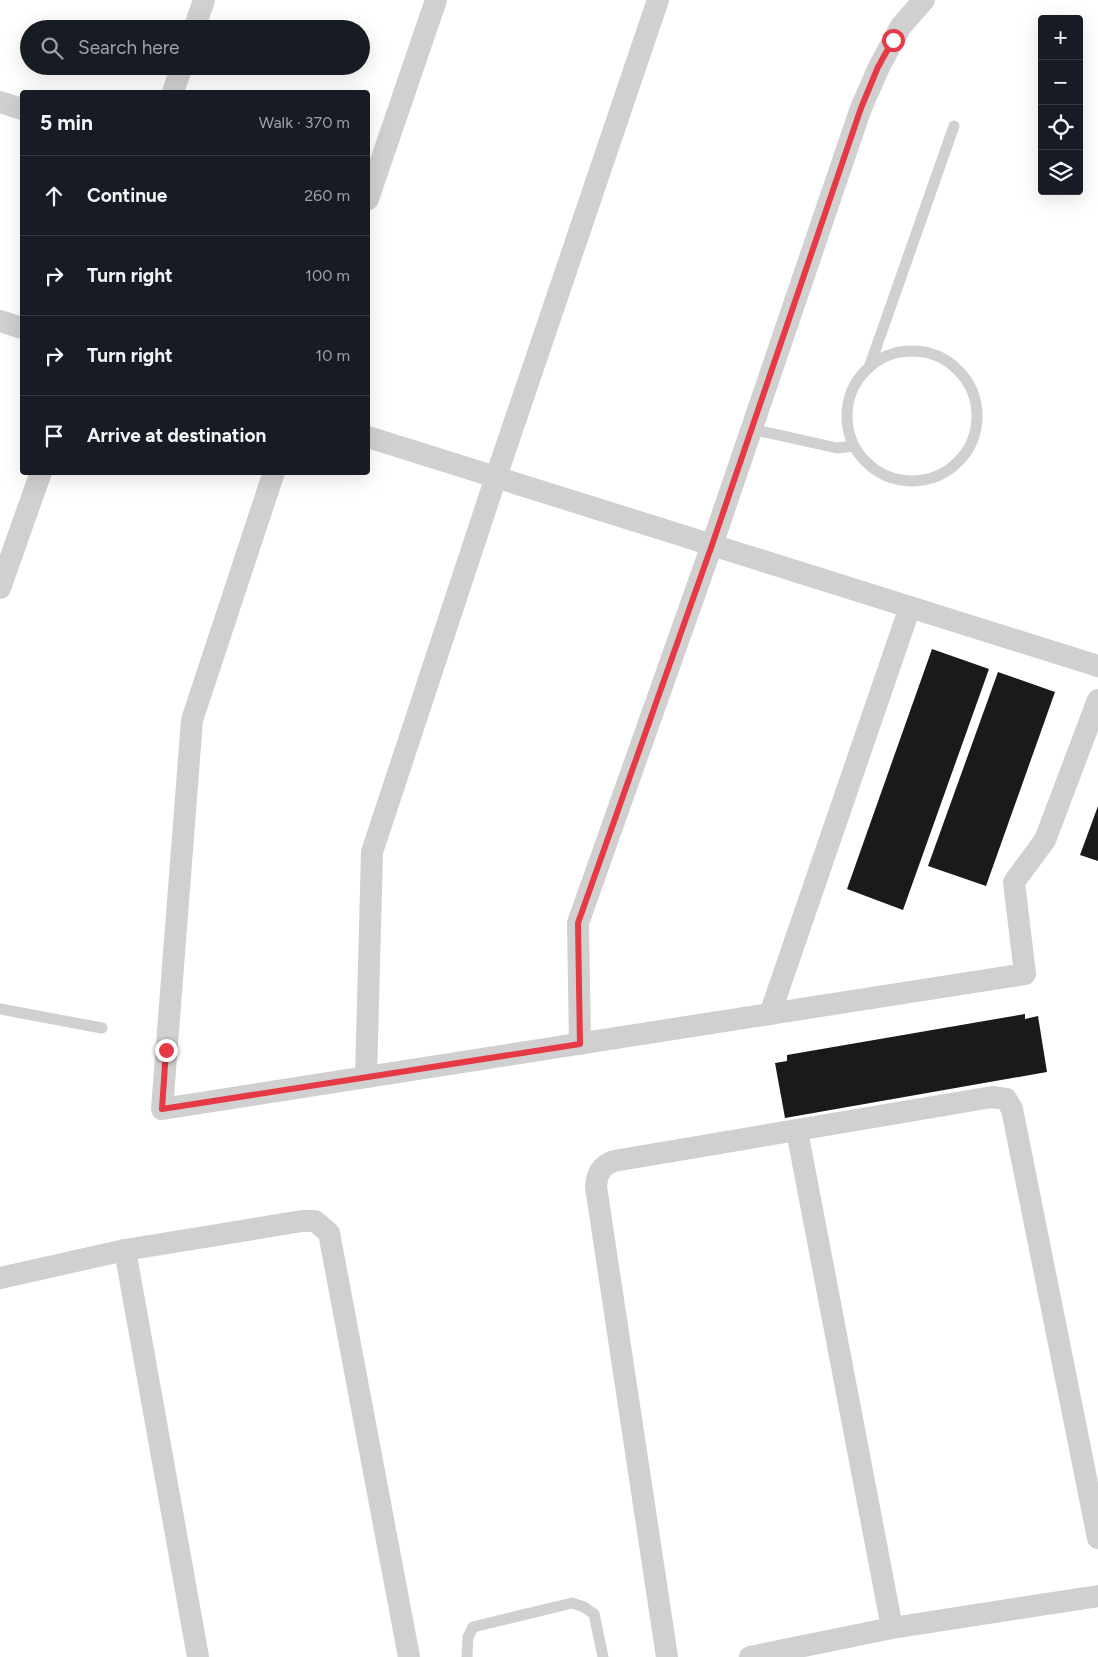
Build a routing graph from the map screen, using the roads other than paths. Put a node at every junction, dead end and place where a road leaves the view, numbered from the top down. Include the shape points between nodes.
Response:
1 (204, 0) edge
2 (436, 0) edge
3 (658, 0) edge
4 (924, 0) edge
5 (197, 20) edge
6 (179, 75) edge
7 (174, 90) edge
8 (0, 102) edge
9 (20, 108) edge
10 (954, 126) dead end
11 (370, 193) edge
12 (0, 321) edge
13 (20, 327) edge
14 (870, 365) junction
15 (751, 429) junction
16 (370, 438) edge
17 (854, 446) junction
18 (40, 475) edge
19 (273, 475) edge
20 (496, 477) junction
21 (712, 545) junction
22 (0, 588) edge
23 (910, 607) junction
24 (1098, 666) edge
25 (1098, 700) edge
26 (0, 1010) edge
27 (770, 1014) junction
28 (102, 1028) dead end
29 (580, 1044) junction
30 (366, 1077) junction
31 (797, 1131) junction
32 (125, 1250) junction
33 (0, 1278) edge
34 (1098, 1538) edge
35 (1098, 1596) edge
36 (892, 1628) junction
37 (198, 1657) edge
38 (409, 1657) edge
39 (467, 1657) edge
40 (603, 1657) edge
41 (667, 1657) edge
42 (750, 1657) edge

1 - 5 street
2 - 11 street
3 - 20 street
4 - 15 street via 901,26 878,67 861,108
6 - 7 street
8 - 9 street
10 - 14 lane
12 - 13 street
14 - 17 lane via 853,389 847,418
14 - 17 lane via 896,352 925,351 952,363 970,385 978,414 972,442 955,466 929,479 899,480 873,468
15 - 17 lane via 837,448
15 - 21 street
16 - 20 street
18 - 22 street
19 - 30 street via 192,720 162,1109
20 - 21 street
20 - 30 street via 372,852
21 - 23 street
21 - 29 street via 578,923
23 - 24 street
23 - 27 street
25 - 27 street via 1045,840 1014,882 1025,974
26 - 28 lane
27 - 29 street
29 - 30 street
31 - 34 street via 992,1097 1006,1099 1012,1109
31 - 36 street
31 - 41 street via 614,1161 597,1174 596,1187
32 - 33 street
32 - 37 street
32 - 38 street via 302,1220 315,1221 329,1232
35 - 36 street
36 - 42 street
39 - 40 lane via 468,1637 473,1627 572,1603 594,1614

